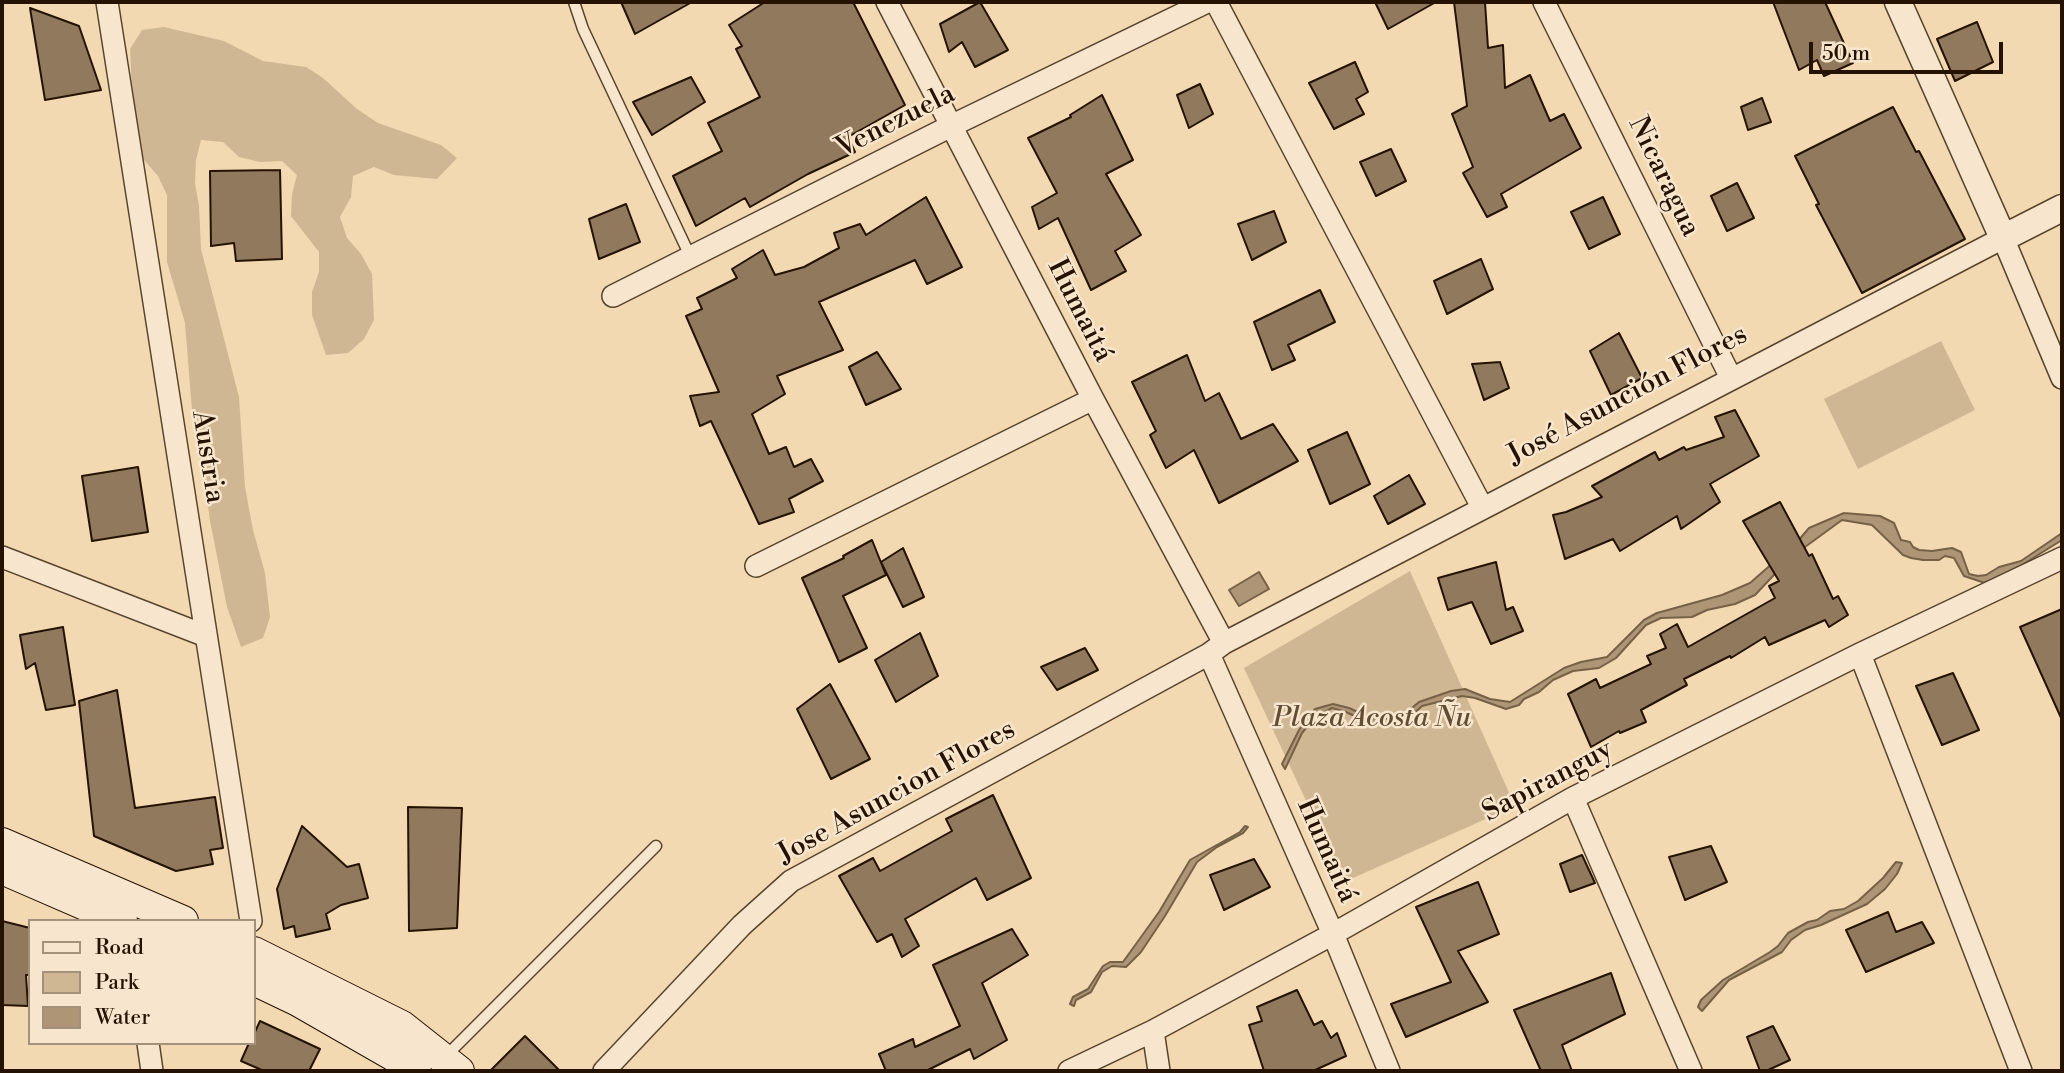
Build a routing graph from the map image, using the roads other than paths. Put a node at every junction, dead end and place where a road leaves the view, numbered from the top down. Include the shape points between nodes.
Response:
1 (107, 2) edge
2 (574, 2) edge
3 (887, 2) edge
4 (1207, 2) edge
5 (1216, 2) edge
6 (1544, 2) edge
7 (1898, 2) edge
8 (951, 126) junction
9 (2062, 208) edge
10 (2003, 238) junction
11 (691, 258) junction
12 (613, 296) dead end
13 (1731, 377) junction
14 (2062, 378) edge
15 (1093, 399) junction
16 (1482, 508) junction
17 (2, 557) edge
18 (2062, 558) edge
19 (756, 565) dead end
20 (206, 636) junction
21 (1217, 649) junction
22 (1860, 654) junction
23 (1573, 798) junction
24 (2, 843) edge
25 (656, 846) dead end
26 (2, 869) edge
27 (116, 892) junction
28 (117, 919) edge
29 (122, 919) edge
30 (178, 919) edge
31 (251, 919) edge
32 (1333, 934) junction
33 (256, 966) edge
34 (256, 967) edge
35 (1153, 1031) junction
36 (148, 1045) edge
37 (452, 1065) edge
38 (152, 1071) edge
39 (416, 1071) edge
40 (604, 1071) edge
41 (1069, 1071) edge
42 (1159, 1071) edge
43 (1389, 1071) edge
44 (1691, 1071) edge
45 (2021, 1071) edge

1 - 20 street, Austria
2 - 11 lane
3 - 8 street, Humaitá
4 - 8 street, Venezuela
5 - 16 street
6 - 13 street, Nicaragua
7 - 10 street
8 - 11 street, Venezuela
8 - 15 street, Humaitá
9 - 10 street, José Asunción Flores
10 - 13 street, José Asunción Flores
10 - 14 street
11 - 12 street, Venezuela
13 - 16 street, José Asunción Flores
15 - 19 street
15 - 21 street, Humaitá
16 - 21 street, José Asunción Flores
17 - 20 street
18 - 22 street, Sapiranguy
20 - 31 street, Austria
21 - 32 street, Humaitá
21 - 40 street, Jose Asuncion Flores via 791,881 742,925
22 - 23 street, Sapiranguy
22 - 45 street
23 - 32 street, Sapiranguy
23 - 44 street
24 - 27 main road
25 - 37 lane
26 - 28 main road
27 - 29 street
27 - 30 main road
32 - 35 street, Sapiranguy
32 - 43 street, Humaitá
33 - 37 main road via 402,1026
34 - 39 main road
35 - 41 street, Sapiranguy
35 - 42 street
36 - 38 street

